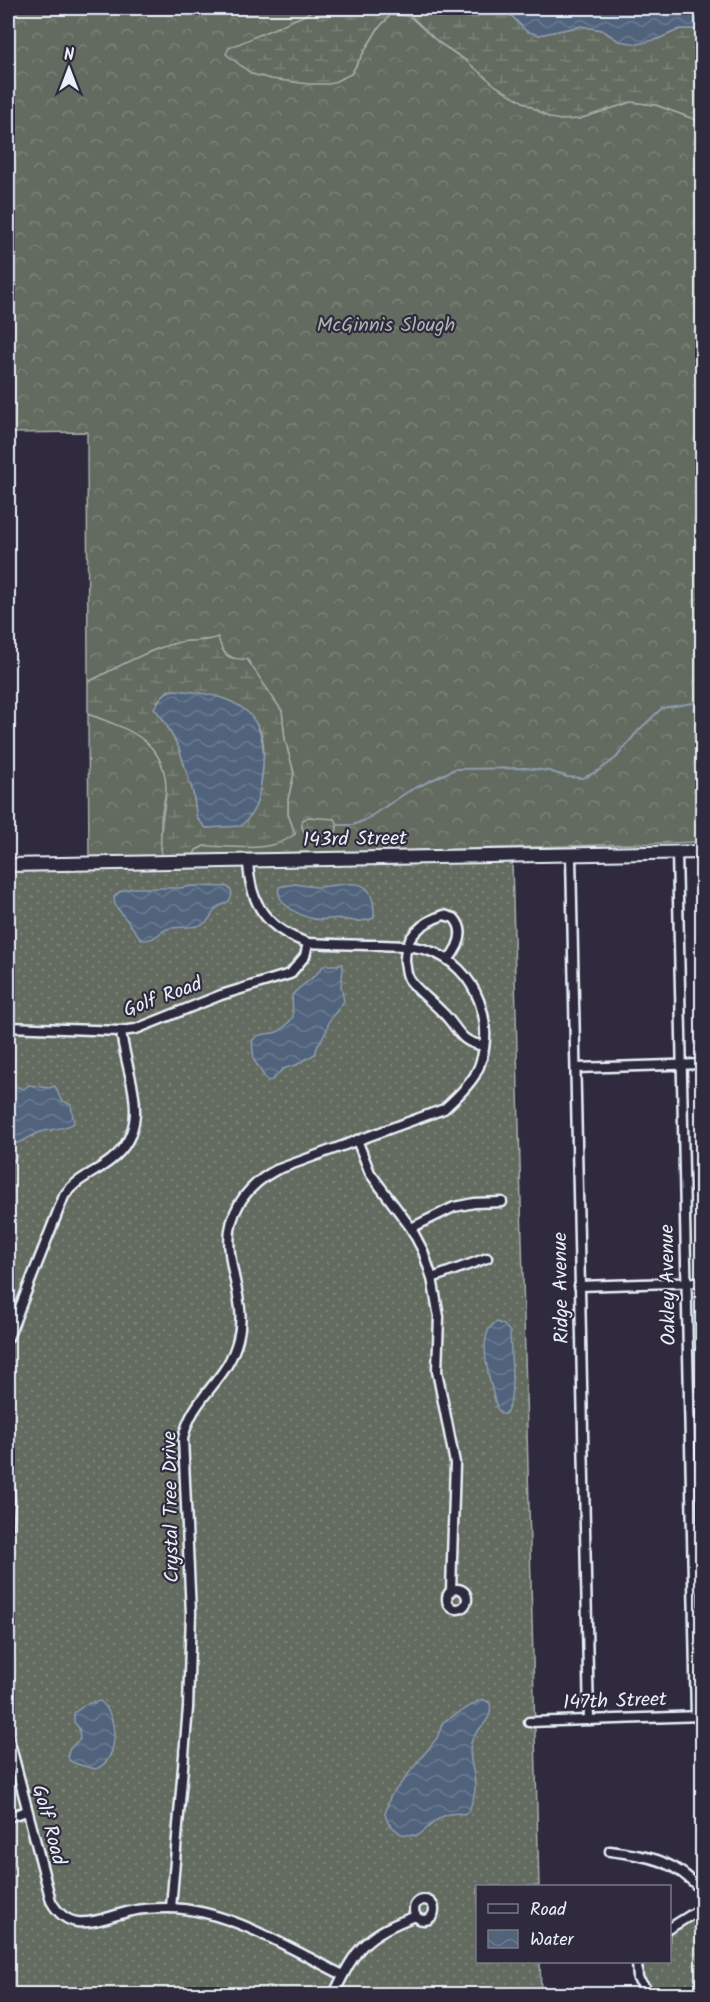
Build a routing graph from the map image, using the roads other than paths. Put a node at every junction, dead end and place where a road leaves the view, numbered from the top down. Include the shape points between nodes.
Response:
1 (677, 852) junction
2 (702, 852) edge
3 (571, 856) junction
4 (248, 862) junction
5 (8, 865) edge
6 (308, 943) junction
7 (405, 946) junction
8 (448, 960) junction
9 (8, 1027) edge
10 (121, 1031) junction
11 (484, 1046) junction
12 (702, 1064) edge
13 (682, 1065) junction
14 (576, 1068) junction
15 (357, 1140) junction
16 (502, 1202) dead end
17 (411, 1228) junction
18 (487, 1258) dead end
19 (432, 1278) junction
20 (702, 1282) edge
21 (686, 1283) junction
22 (579, 1286) junction
23 (8, 1338) edge
24 (8, 1476) edge
25 (8, 1527) edge
26 (451, 1591) dead end
27 (699, 1716) edge
28 (589, 1720) junction
29 (529, 1722) dead end
30 (8, 1735) edge
31 (27, 1811) junction
32 (8, 1817) edge
33 (610, 1851) dead end
34 (702, 1891) edge
35 (171, 1908) junction
36 (702, 1908) edge
37 (416, 1916) dead end
38 (671, 1927) edge
39 (637, 1963) edge
40 (343, 1975) junction
41 (334, 1995) edge
42 (650, 1995) edge

1 - 2 main road, 143rd Street
1 - 3 main road, 143rd Street
1 - 13 street, Oakley Avenue
3 - 4 main road, 143rd Street
3 - 14 street, Ridge Avenue
4 - 5 main road, 143rd Street
4 - 6 street, Crystal Tree Drive via 251,889 265,917 276,928
6 - 7 street, Crystal Tree Drive
6 - 10 street, Golf Road via 305,956 290,974
7 - 8 street, Crystal Tree Drive via 429,950
7 - 8 street via 414,932 438,917 449,916 459,923 460,941
7 - 11 street via 409,978 465,1041
8 - 11 street, Crystal Tree Drive via 470,981 477,995 483,1011
9 - 10 street, Golf Road
10 - 23 street via 136,1102 132,1132 115,1157 69,1187 63,1196
11 - 15 street, Crystal Tree Drive via 474,1075 444,1109
12 - 13 street
13 - 14 street
13 - 21 street, Oakley Avenue
14 - 22 street, Ridge Avenue
15 - 17 street via 370,1173
15 - 35 street, Crystal Tree Drive via 263,1177 243,1197 233,1219 230,1251 241,1316 239,1338 224,1373 186,1422 183,1439 191,1613 188,1708
16 - 17 street via 454,1207
17 - 19 street
18 - 19 street
19 - 26 street via 439,1317 437,1371 455,1463
20 - 21 street
21 - 22 street
21 - 27 street, Oakley Avenue
22 - 28 street, Ridge Avenue
24 - 25 street
27 - 28 street, 147th Street
28 - 29 street, 147th Street
30 - 31 street, Golf Road
31 - 32 street
31 - 35 street, Golf Road via 51,1901 64,1919 92,1922 132,1910
33 - 34 street via 648,1856 672,1866
35 - 40 street via 230,1919
36 - 38 street
37 - 40 street via 388,1926 367,1940
39 - 42 street via 638,1979
40 - 41 street

